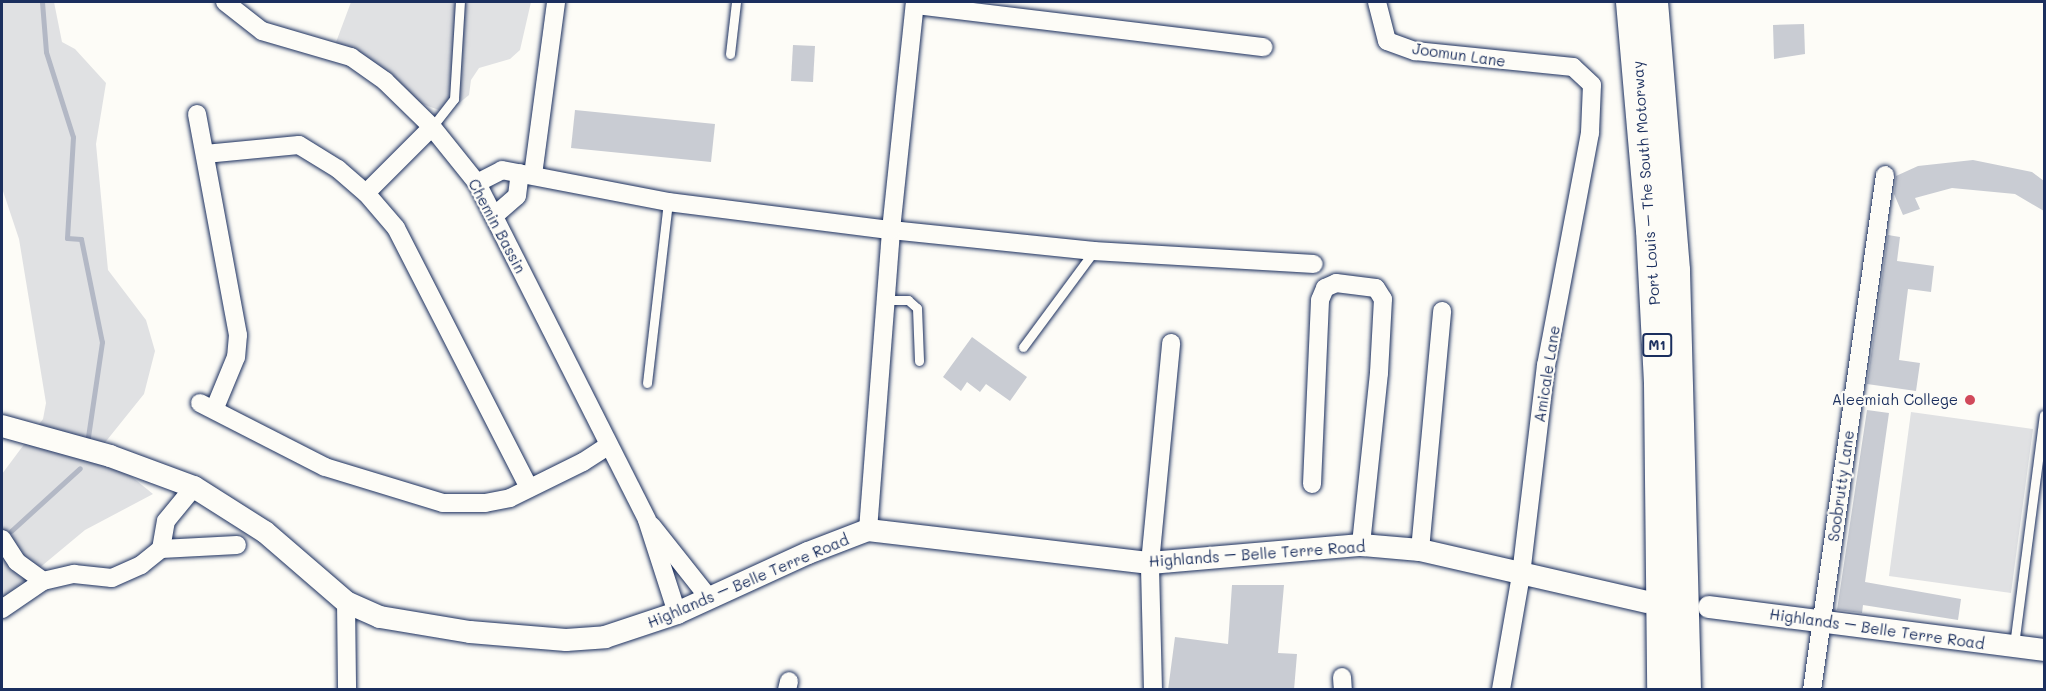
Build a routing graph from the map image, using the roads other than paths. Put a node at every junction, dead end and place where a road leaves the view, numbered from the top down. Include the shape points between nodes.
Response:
1 (225, 2) edge
2 (460, 2) edge
3 (556, 2) edge
4 (736, 2) edge
5 (1377, 2) edge
6 (1631, 2) edge
7 (1653, 2) edge
8 (915, 3) edge
9 (1263, 47) dead end
10 (729, 54) dead end
11 (1573, 67) joint
12 (197, 114) dead end
13 (432, 127) junction
14 (205, 154) junction
15 (526, 174) junction
16 (1885, 175) dead end
17 (477, 183) junction
18 (366, 193) junction
19 (668, 202) junction
20 (494, 216) junction
21 (891, 230) junction
22 (1094, 251) junction
23 (1314, 264) dead end
24 (886, 300) junction
25 (1442, 311) dead end
26 (1171, 343) dead end
27 (1023, 347) dead end
28 (918, 361) dead end
29 (647, 383) dead end
30 (2044, 416) edge
31 (2, 426) edge
32 (609, 445) junction
33 (1312, 484) dead end
34 (194, 487) junction
35 (529, 488) junction
36 (647, 520) junction
37 (868, 530) junction
38 (2, 539) edge
39 (237, 545) dead end
40 (1361, 545) junction
41 (161, 549) junction
42 (1420, 550) junction
43 (1150, 563) junction
44 (1521, 575) junction
45 (43, 581) junction
46 (709, 598) junction
47 (346, 602) junction
48 (1647, 602) dead end
49 (1709, 608) dead end
50 (2, 609) edge
51 (677, 614) junction
52 (1821, 619) junction
53 (2014, 647) junction
54 (2044, 650) edge
55 (347, 690) edge
56 (1153, 690) edge
57 (1501, 690) edge
58 (1662, 690) edge
59 (1686, 690) edge
60 (1812, 690) edge

1 - 13 street, Chemin Bassin via 262,31 351,57 385,81
2 - 13 lane via 454,99
3 - 15 street
4 - 10 lane
5 - 11 street, Joomun Lane via 1387,41 1415,51
6 - 58 highway, Port Louis – The South Motorway / M1 via 1651,230 1659,383
7 - 59 highway, Port Louis – The South Motorway / M1 via 1675,271
8 - 9 street
8 - 21 street
11 - 44 street, Amicale Lane via 1592,85 1590,133 1546,365
12 - 14 street
13 - 17 street, Chemin Bassin
13 - 18 street
14 - 18 street via 298,146 338,169
14 - 35 street via 238,335 236,357 207,407 325,467 443,503 485,503
15 - 17 street via 502,170
15 - 19 street
15 - 20 street via 517,196
16 - 52 street, Soobrutty Lane
17 - 20 street, Chemin Bassin
18 - 35 street via 396,228
19 - 21 street
19 - 29 lane
20 - 32 street, Chemin Bassin
21 - 22 street
21 - 24 street
22 - 23 street
22 - 27 lane
24 - 28 lane via 908,300 917,309
24 - 37 street
25 - 42 street
26 - 43 street
30 - 53 lane
31 - 34 street, Highlands – Belle Terre Road via 110,456
32 - 35 street via 584,462
32 - 36 street, Chemin Bassin
33 - 40 street via 1320,300 1325,288 1336,283 1376,288 1383,299 1379,373
34 - 41 street via 166,521
34 - 47 street, Highlands – Belle Terre Road via 265,532
36 - 46 street
36 - 51 street
37 - 43 street, Highlands – Belle Terre Road
37 - 46 street, Highlands – Belle Terre Road
38 - 45 street via 17,561
39 - 41 street
40 - 42 street, Highlands – Belle Terre Road
40 - 43 street, Highlands – Belle Terre Road
41 - 45 street via 141,565 112,578 74,574
42 - 44 street, Highlands – Belle Terre Road
43 - 56 street
44 - 48 street, Highlands – Belle Terre Road
44 - 57 street, Amicale Lane
45 - 50 street
46 - 51 street, Highlands – Belle Terre Road
47 - 51 street, Highlands – Belle Terre Road via 380,617 426,626 566,640 605,637
47 - 55 street
49 - 52 street, Highlands – Belle Terre Road
52 - 53 street, Highlands – Belle Terre Road
52 - 60 street, Soobrutty Lane
53 - 54 street, Highlands – Belle Terre Road

